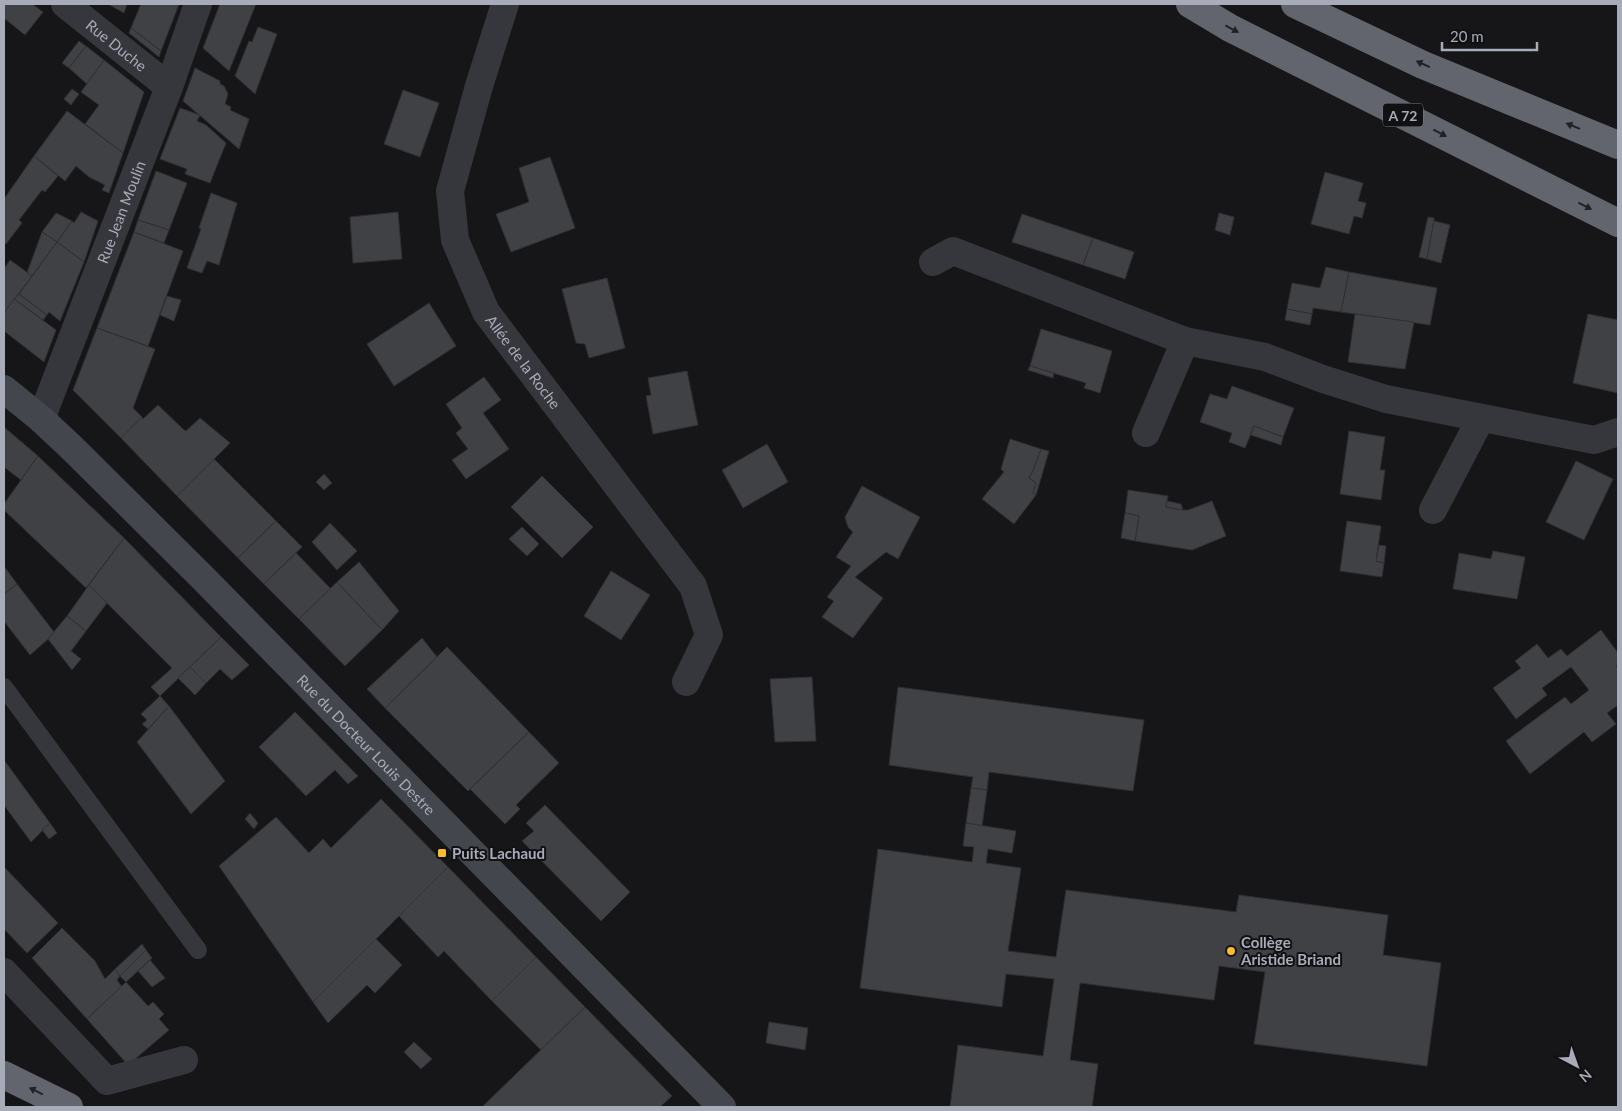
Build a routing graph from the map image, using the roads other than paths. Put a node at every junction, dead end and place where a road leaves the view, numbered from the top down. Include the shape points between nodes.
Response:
1 (65, 4) edge
2 (198, 4) edge
3 (505, 4) edge
4 (1190, 4) edge
5 (1295, 4) edge
6 (169, 87) junction
7 (1618, 145) edge
8 (1618, 223) edge
9 (933, 262) dead end
10 (1185, 341) junction
11 (4, 389) edge
12 (1480, 418) junction
13 (41, 419) junction
14 (1618, 432) edge
15 (1146, 433) dead end
16 (1433, 510) dead end
17 (686, 682) dead end
18 (4, 687) edge
19 (198, 950) dead end
20 (4, 972) edge
21 (184, 1060) dead end
22 (4, 1076) edge
23 (69, 1107) edge
24 (722, 1107) edge

1 - 6 street, Rue Duche
2 - 6 street, Rue Jean Moulin
3 - 17 street, Allée de la Roche via 450,191 455,240 486,312 693,586 709,635
4 -> 8 highway, A 72 via 1239,32
7 -> 5 highway via 1423,64
6 - 13 street, Rue Jean Moulin
9 - 10 street via 953,251
10 - 12 street via 1265,357 1386,399
10 - 15 street
11 - 13 street, Rue du Docteur Louis Destre
12 - 14 street via 1594,440
12 - 16 street
13 - 24 street, Rue du Docteur Louis Destre via 206,581
18 - 19 lane
20 - 21 street via 107,1081
23 -> 22 highway

